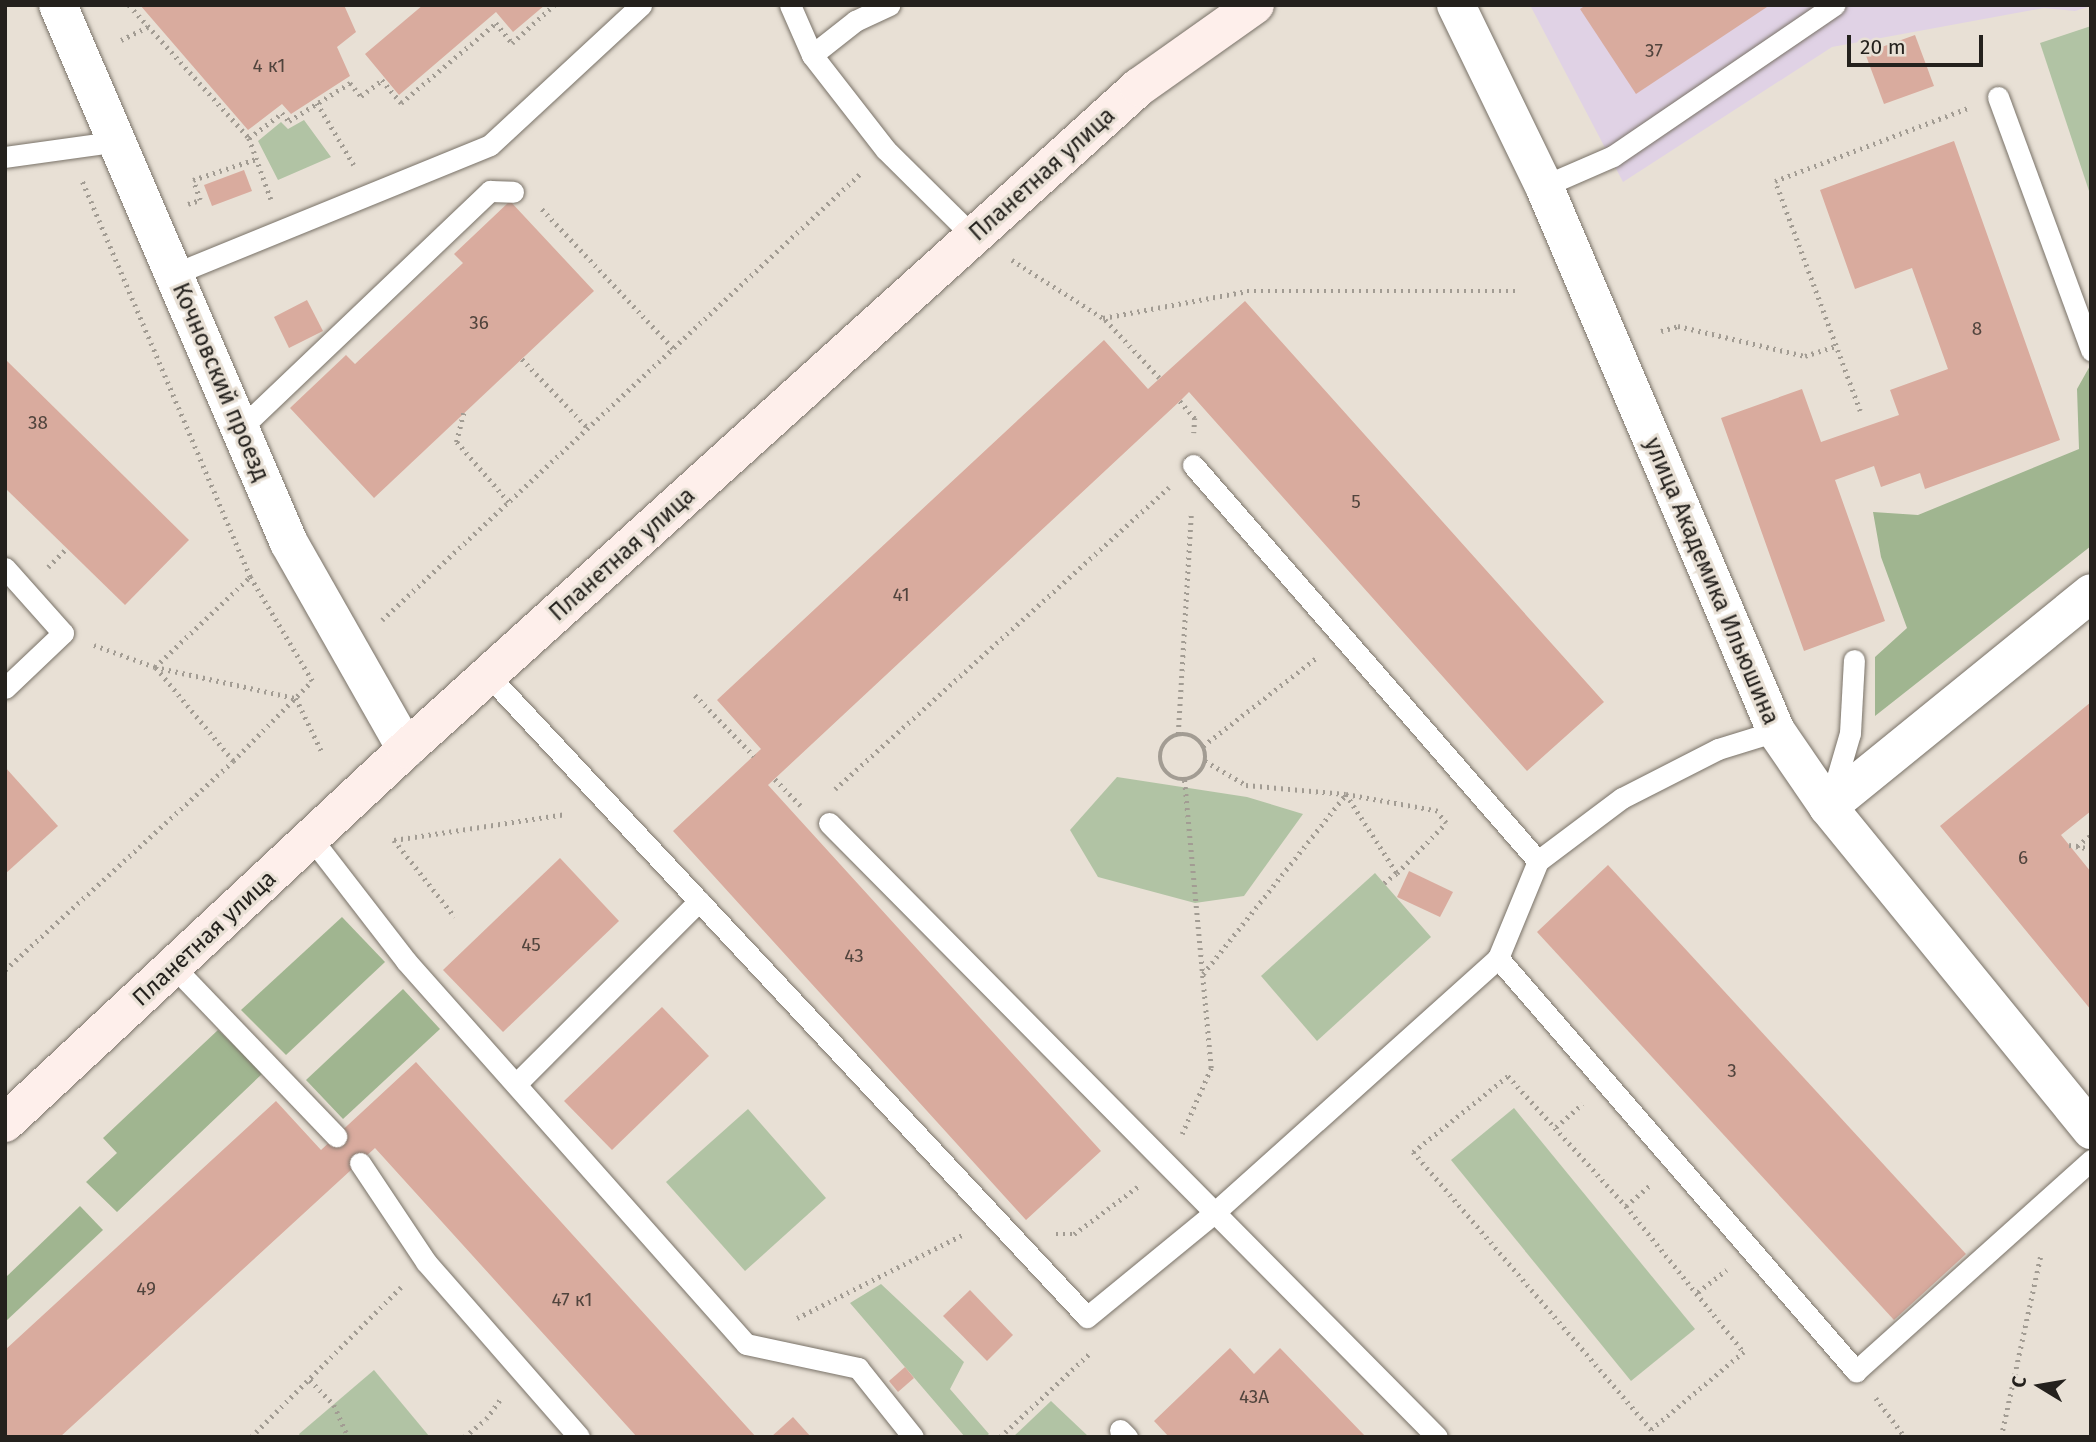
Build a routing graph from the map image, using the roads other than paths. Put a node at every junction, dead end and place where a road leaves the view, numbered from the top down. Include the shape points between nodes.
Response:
1 (58, 5) edge
2 (641, 5) edge
3 (790, 5) edge
4 (889, 5) edge
5 (1255, 5) edge
6 (1456, 5) edge
7 (1834, 5) edge
8 (812, 55) junction
9 (1998, 97) road end
10 (119, 141) junction
11 (5, 157) edge
12 (1544, 186) junction
13 (513, 192) road end
14 (973, 236) junction
15 (174, 274) junction
16 (2091, 350) edge
17 (242, 428) junction
18 (1193, 465) road end
19 (5, 568) edge
20 (2091, 593) edge
21 (1854, 660) dead end
22 (488, 675) junction
23 (5, 688) edge
24 (1776, 732) junction
25 (406, 748) junction
26 (1828, 807) junction
27 (829, 823) dead end
28 (311, 838) junction
29 (1538, 861) junction
30 (699, 901) junction
31 (1498, 958) junction
32 (173, 966) junction
33 (516, 1084) junction
34 (5, 1123) edge
35 (2091, 1130) edge
36 (336, 1136) dead end
37 (2091, 1160) edge
38 (360, 1163) dead end
39 (1214, 1213) junction
40 (579, 1437) edge
41 (913, 1437) edge
42 (1437, 1437) edge

1 - 10 street, Кочновский проезд
2 - 15 lane via 490,145
3 - 8 lane
4 - 8 lane via 855,21
5 - 14 street, Планетная улица via 1139,87
6 - 12 street, улица Академика Ильюшина
7 - 12 lane via 1613,156
8 - 14 lane via 886,150
9 - 16 lane
10 - 11 lane
10 - 15 street, Кочновский проезд
12 - 24 street, улица Академика Ильюшина
13 - 17 lane via 490,191
14 - 22 street, Планетная улица
15 - 17 street, Кочновский проезд
17 - 25 street, Кочновский проезд via 289,543
18 - 29 lane
19 - 23 lane via 63,633
20 - 26 street
21 - 26 lane via 1850,733
22 - 25 street, Планетная улица
22 - 30 lane
24 - 26 street, улица Академика Ильюшина
24 - 29 lane via 1717,749 1622,798
25 - 28 street, Планетная улица
26 - 35 street, улица Академика Ильюшина
27 - 39 lane
28 - 32 street, Планетная улица
28 - 33 lane via 407,961
29 - 31 lane
30 - 33 lane
30 - 39 lane via 1087,1317
31 - 37 lane via 1856,1371
31 - 39 lane
32 - 34 street, Планетная улица
32 - 36 lane
33 - 41 lane via 746,1344 858,1368
38 - 40 lane via 426,1262
39 - 42 lane

